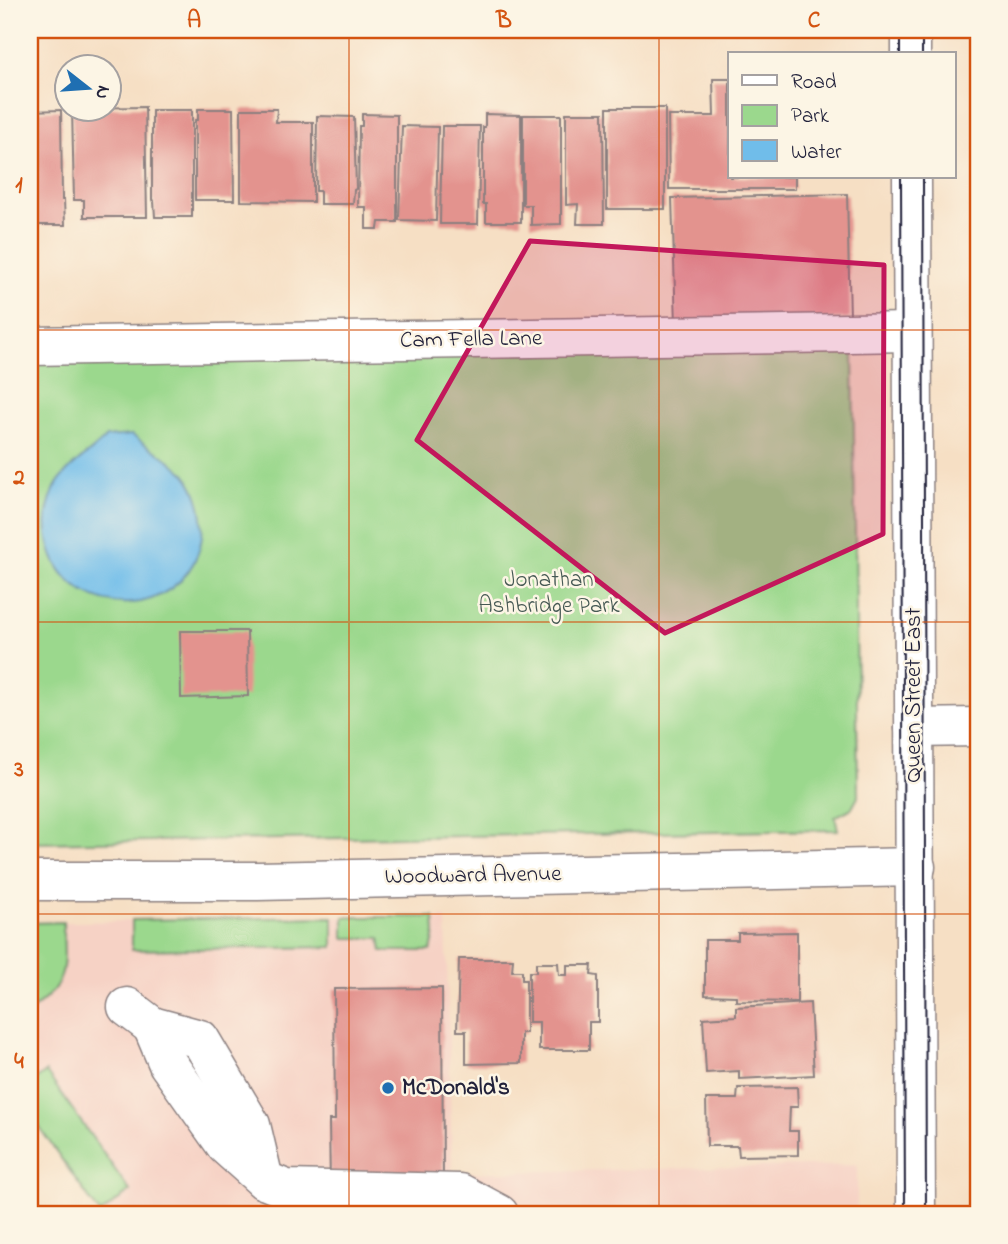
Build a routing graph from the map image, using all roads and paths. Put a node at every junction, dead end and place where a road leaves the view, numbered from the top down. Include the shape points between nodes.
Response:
1 (911, 30) edge
2 (911, 52) edge
3 (912, 178) edge
4 (912, 332) junction
5 (30, 346) edge
6 (978, 727) edge
7 (914, 728) junction
8 (916, 867) junction
9 (30, 881) edge
10 (140, 1017) dead end
11 (499, 1214) edge
12 (916, 1214) edge

1 - 2 main road
3 - 4 main road, Queen Street East
4 - 5 main road, Cam Fella Lane
4 - 7 main road, Queen Street East
6 - 7 main road
7 - 8 main road, Queen Street East
8 - 9 main road, Woodward Avenue via 258,881
8 - 12 main road, Queen Street East
10 - 11 main road via 200,1039 251,1125 264,1181 286,1189 460,1193

